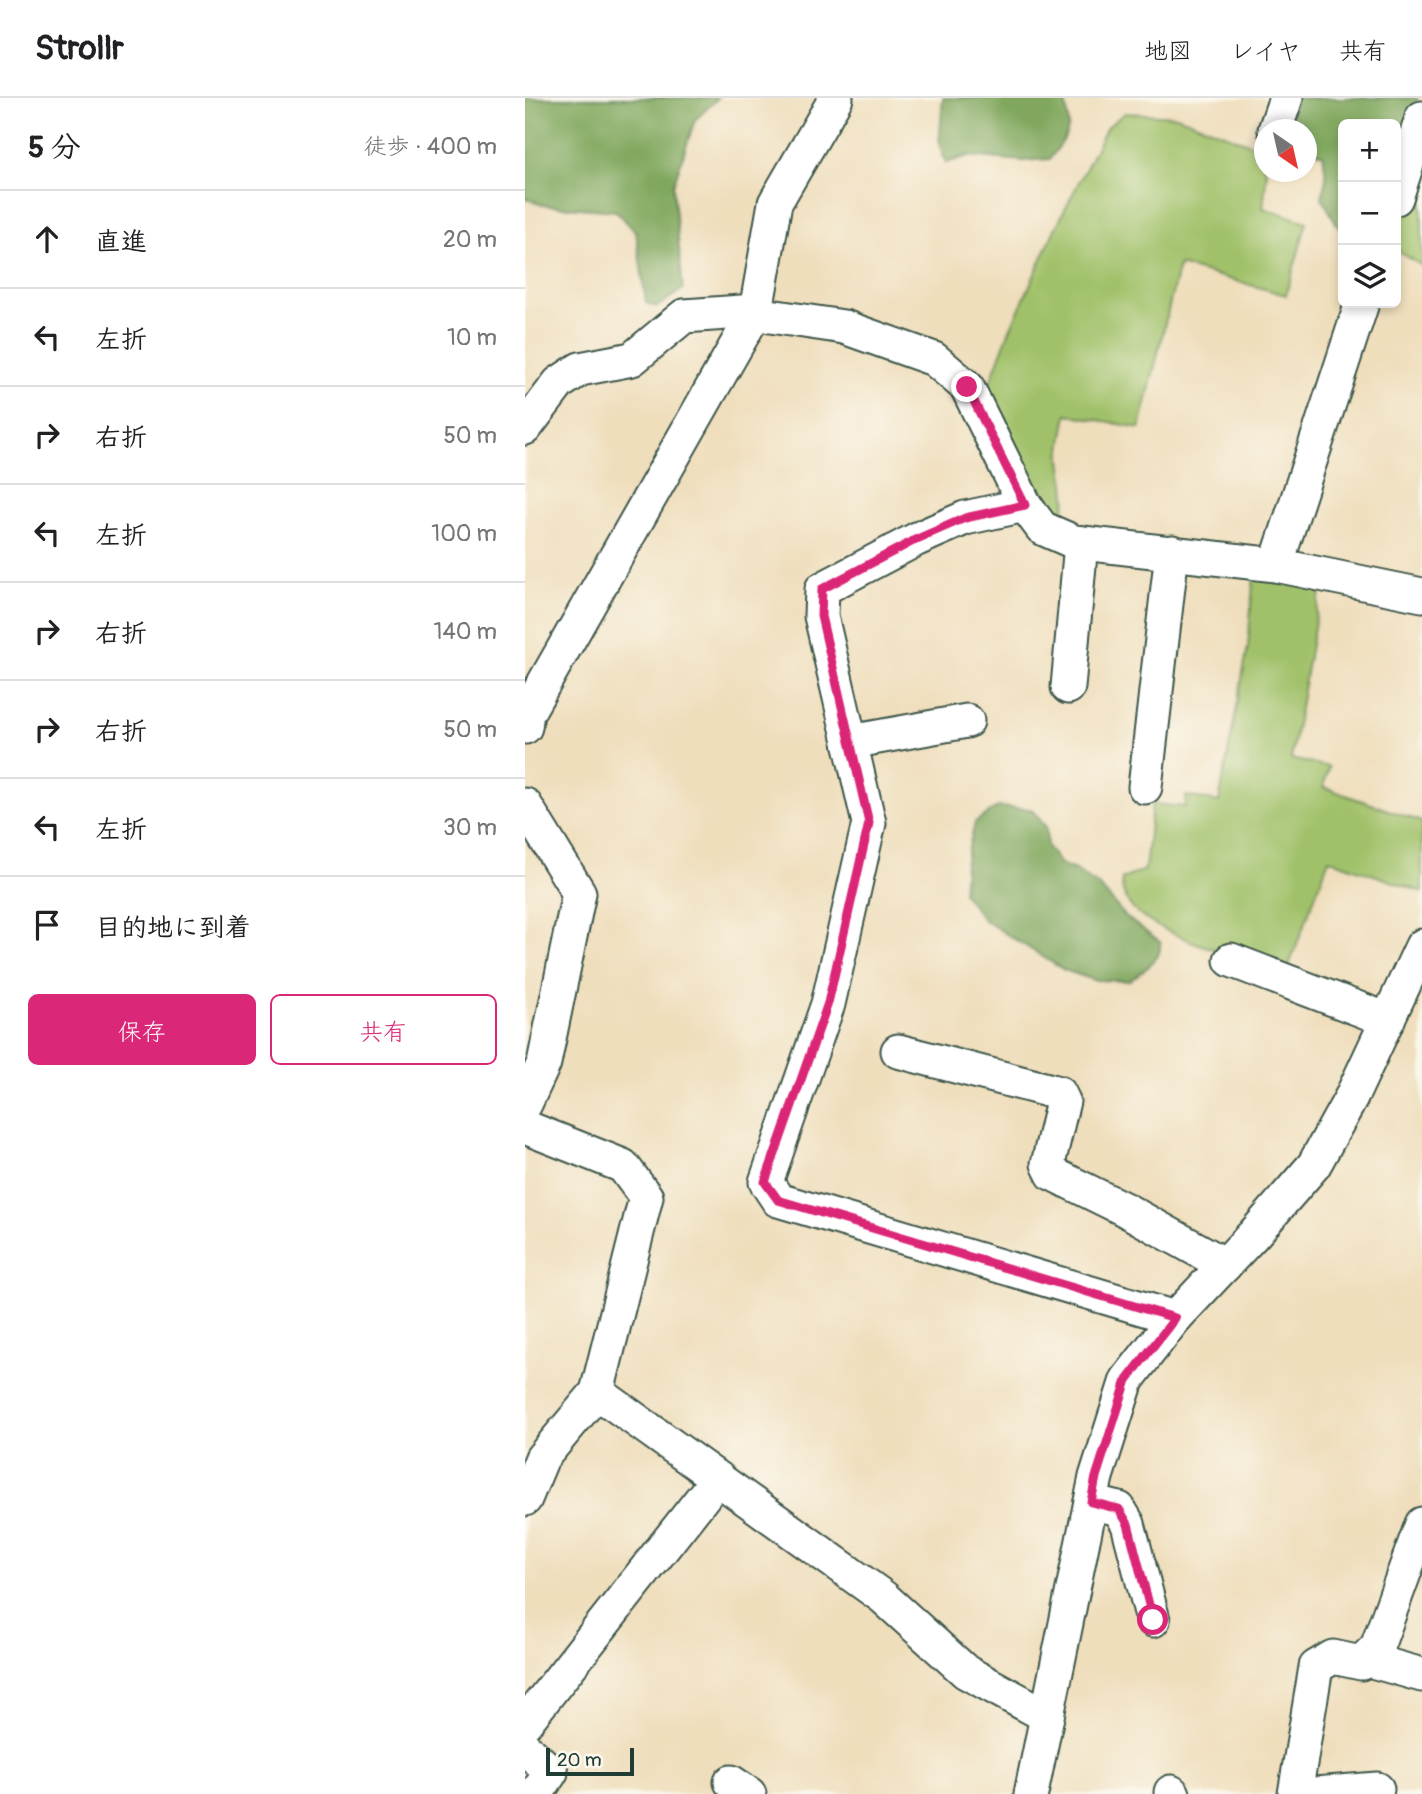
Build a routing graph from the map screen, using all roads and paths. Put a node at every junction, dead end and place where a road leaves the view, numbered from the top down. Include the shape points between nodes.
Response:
1 (836, 98) edge
2 (1286, 98) edge
3 (1422, 118) edge
4 (1279, 119) edge
5 (1401, 183) edge
6 (1360, 308) edge
7 (756, 311) junction
8 (525, 428) edge
9 (1025, 505) junction
10 (1081, 542) junction
11 (1172, 552) junction
12 (1276, 565) junction
13 (1422, 595) edge
14 (1068, 687) dead end
15 (967, 721) dead end
16 (525, 727) edge
17 (850, 742) junction
18 (1145, 787) dead end
19 (525, 805) edge
20 (1422, 946) edge
21 (1231, 960) dead end
22 (1388, 1020) junction
23 (898, 1051) dead end
24 (525, 1104) edge
25 (525, 1127) edge
26 (1225, 1265) junction
27 (1175, 1318) junction
28 (597, 1392) junction
29 (718, 1478) junction
30 (525, 1499) edge
31 (1091, 1502) junction
32 (1422, 1524) edge
33 (1153, 1620) dead end
34 (1365, 1659) junction
35 (1422, 1675) edge
36 (1047, 1716) junction
37 (525, 1723) edge
38 (525, 1748) edge
39 (1377, 1789) dead end
40 (536, 1794) edge
41 (1031, 1794) edge
42 (1295, 1794) edge
43 (1315, 1794) edge

1 - 7 street via 775,203
2 - 4 street
3 - 5 street
6 - 12 street
7 - 8 street via 684,316 632,359 580,369 559,383
7 - 9 street via 844,327 934,359 967,387
7 - 16 street via 527,713
9 - 10 street via 1042,528
9 - 17 street via 965,518 822,589 821,616
10 - 11 street
10 - 14 street
11 - 12 street
11 - 18 street
12 - 13 street
15 - 17 street
17 - 27 street via 869,823 828,1003 765,1182 778,1200
19 - 24 street via 579,893 544,1063
20 - 22 street
21 - 22 street
22 - 26 street via 1314,1165
23 - 26 street via 1059,1093 1063,1101 1048,1164 1053,1174
25 - 28 street via 624,1166 646,1197
26 - 27 street
27 - 31 street via 1127,1380
28 - 29 street
28 - 30 street via 542,1458
29 - 36 street via 883,1597 966,1672
29 - 37 street
31 - 33 street via 1119,1509 1128,1524
31 - 36 street
32 - 34 street via 1377,1647
34 - 35 street
34 - 42 street via 1361,1663 1333,1657 1316,1668
36 - 41 street
38 - 40 street via 551,1772
39 - 43 street

